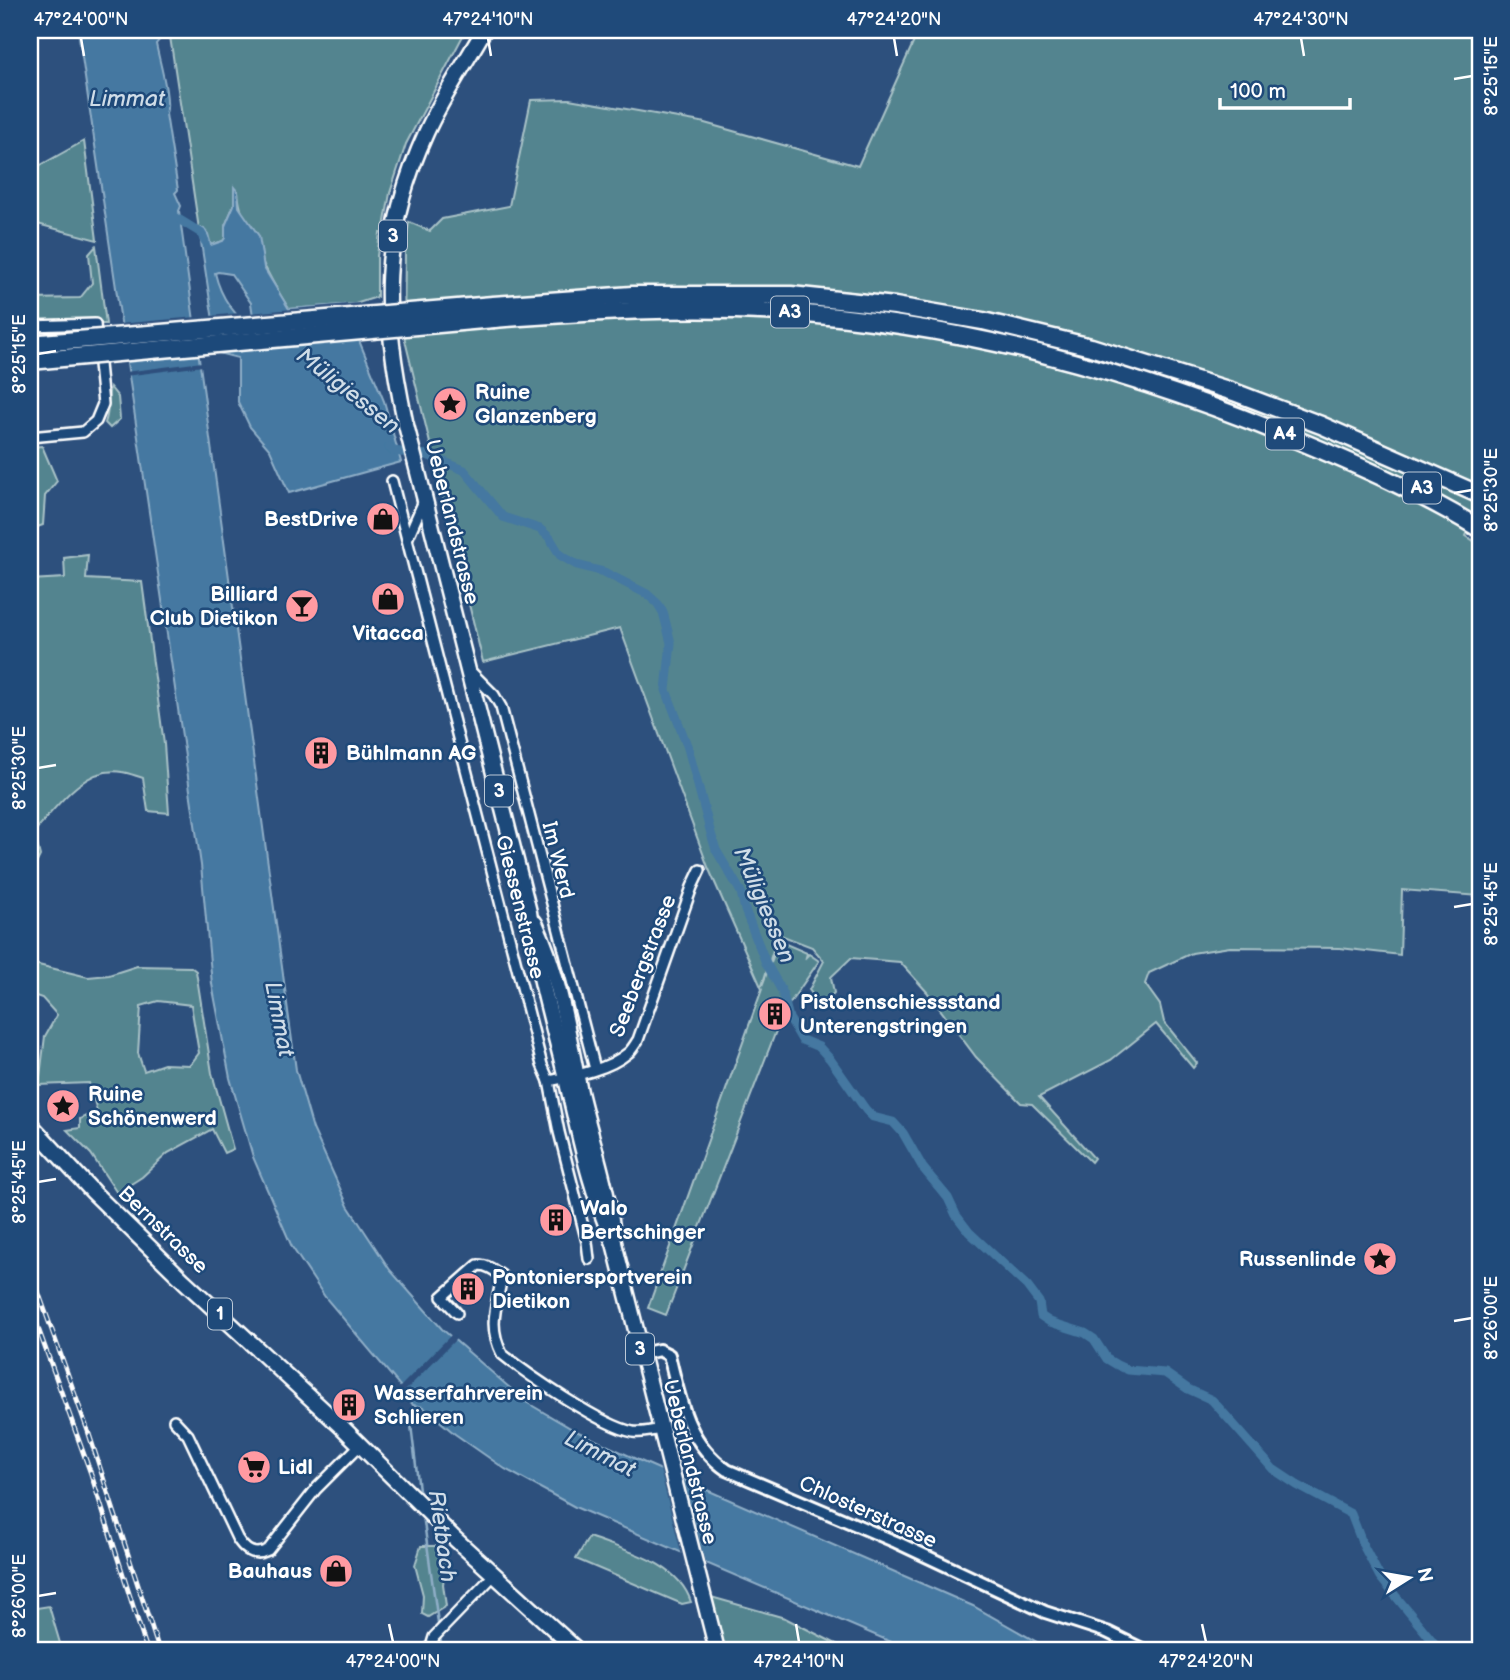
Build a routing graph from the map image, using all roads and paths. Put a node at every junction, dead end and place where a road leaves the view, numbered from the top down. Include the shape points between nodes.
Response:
1 (484, 30) edge
2 (493, 312) junction
3 (30, 326) edge
4 (30, 344) edge
5 (30, 361) edge
6 (1082, 363) junction
7 (33, 436) edge
8 (1353, 439) junction
9 (392, 481) dead end
10 (1480, 487) edge
11 (1480, 495) edge
12 (424, 498) junction
13 (1480, 516) edge
14 (1480, 528) edge
15 (408, 537) junction
16 (468, 671) junction
17 (700, 870) dead end
18 (595, 1069) junction
19 (571, 1076) junction
20 (549, 1081) junction
21 (30, 1124) edge
22 (589, 1259) dead end
23 (457, 1313) dead end
24 (641, 1354) junction
25 (174, 1420) dead end
26 (660, 1429) junction
27 (360, 1445) junction
28 (494, 1575) junction
29 (430, 1650) edge
30 (577, 1650) edge
31 (717, 1650) edge
32 (1144, 1650) edge

1 - 12 main road, Ueberlandstrasse / 3 via 412,166 396,219 387,288 393,365
2 - 4 highway, A3, bridge
2 - 5 highway, A3, bridge
2 - 6 highway, A3 via 811,314 947,332
2 - 8 highway, A3 via 632,295 791,295 941,313 1129,358 1234,392
3 - 7 street via 95,324 103,404 96,421 83,432
6 - 13 highway, A3 via 1101,363 1259,418 1364,460
6 - 14 highway, A4 via 1283,433 1415,492
8 - 10 highway via 1369,440
8 - 11 highway
9 - 15 street, Giessenstrasse
12 - 15 street
12 - 16 main road, Ueberlandstrasse / 3
15 - 20 street, Giessenstrasse
16 - 18 street, Im Werd via 501,707
16 - 19 main road, Ueberlandstrasse / 3 via 529,912 534,949
17 - 18 street, Seebergstrasse via 638,1040 628,1053
18 - 19 street, Seebergstrasse
19 - 20 street
19 - 24 main road, Ueberlandstrasse / 3 via 607,1194 614,1244
20 - 22 street, Giessenstrasse
21 - 27 main road, Bernstrasse / 1 via 184,1281
23 - 26 street via 442,1297 478,1265 485,1265 502,1276 492,1327 502,1354 612,1423 631,1432
24 - 26 main road, Ueberlandstrasse / 3
24 - 32 street, Chlosterstrasse via 659,1350 669,1355 693,1434 705,1452 727,1470 1045,1612 1107,1632
25 - 27 street via 188,1435 237,1538 252,1553 268,1550 316,1489
26 - 31 main road, Ueberlandstrasse / 3
27 - 28 main road, Bernstrasse / 1
28 - 29 street via 434,1637
28 - 30 main road, Bernstrasse / 1

